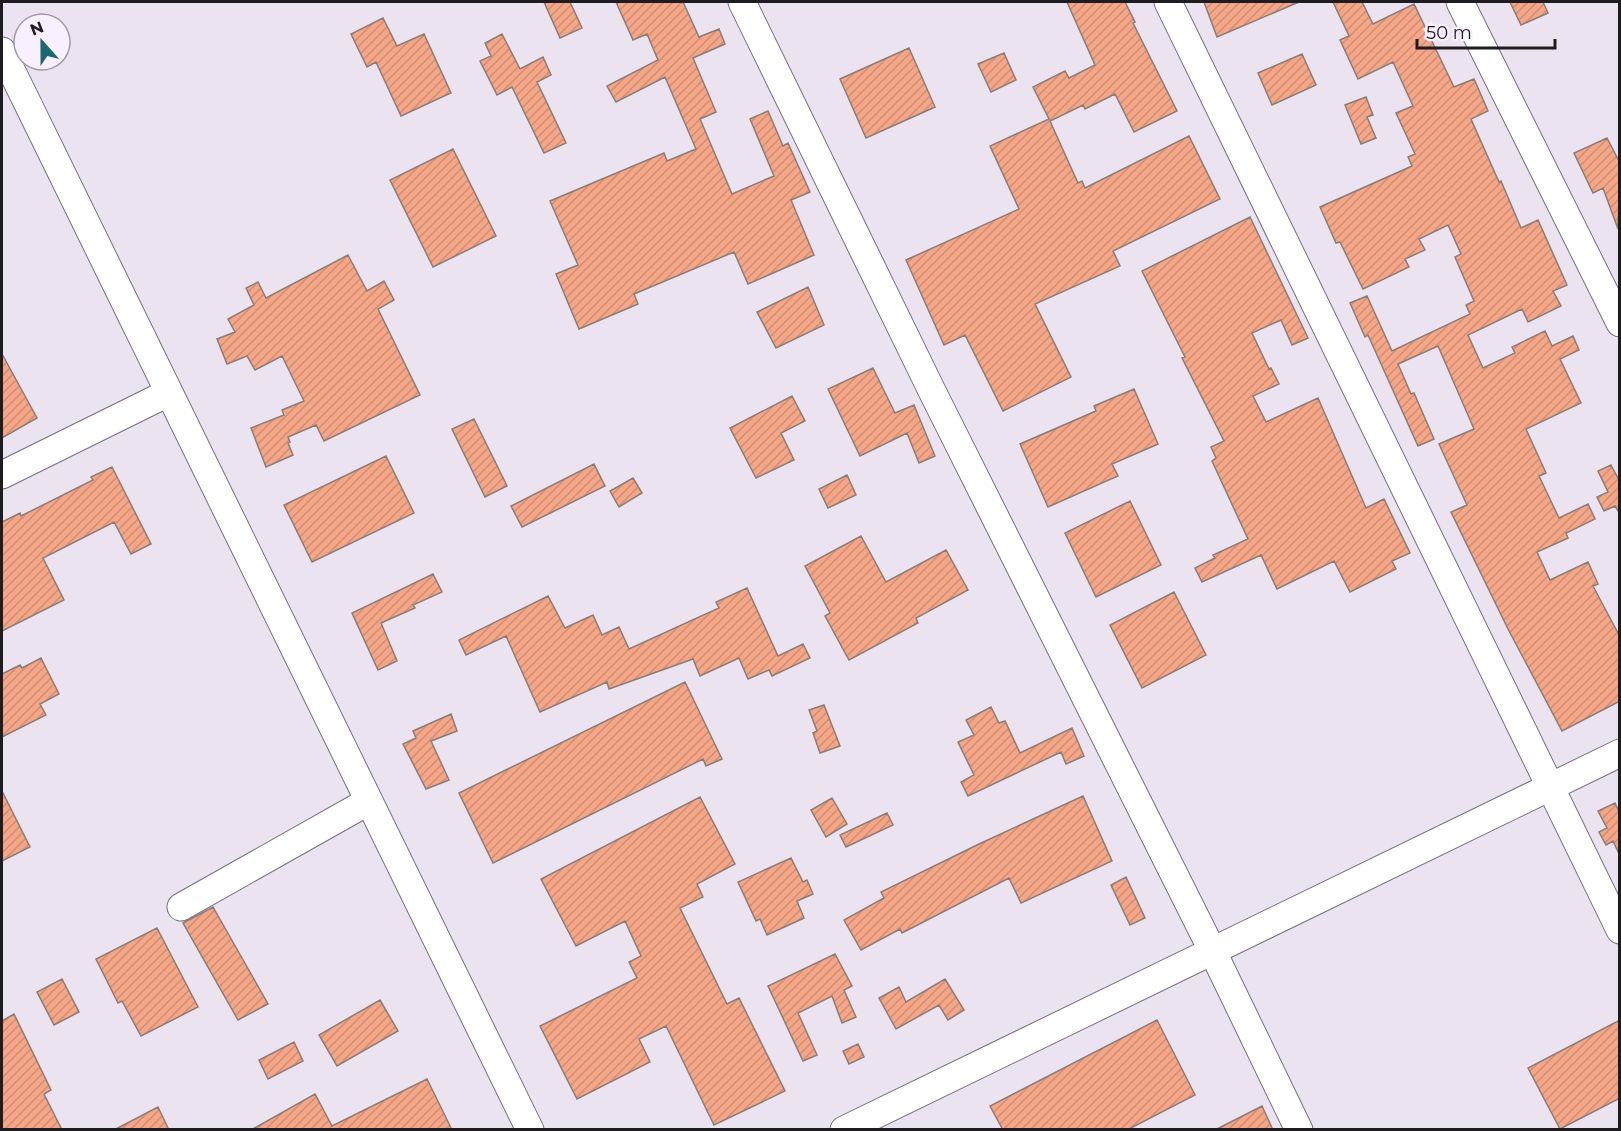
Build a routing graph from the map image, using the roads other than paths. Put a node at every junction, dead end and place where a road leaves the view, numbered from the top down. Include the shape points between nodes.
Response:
1 (742, 2) edge
2 (1168, 2) edge
3 (1460, 2) edge
4 (2, 51) edge
5 (1620, 323) edge
6 (168, 393) junction
7 (2, 475) edge
8 (1620, 753) edge
9 (1550, 787) junction
10 (369, 801) junction
11 (181, 906) dead end
12 (1620, 930) edge
13 (1212, 950) junction
14 (530, 1130) edge
15 (844, 1130) edge
16 (1299, 1130) edge

1 - 13 street via 932,392
2 - 9 street
3 - 5 street
4 - 6 street
6 - 7 street
6 - 10 street
8 - 9 street
9 - 12 street
9 - 13 street
10 - 11 street
10 - 14 street
13 - 15 street
13 - 16 street

